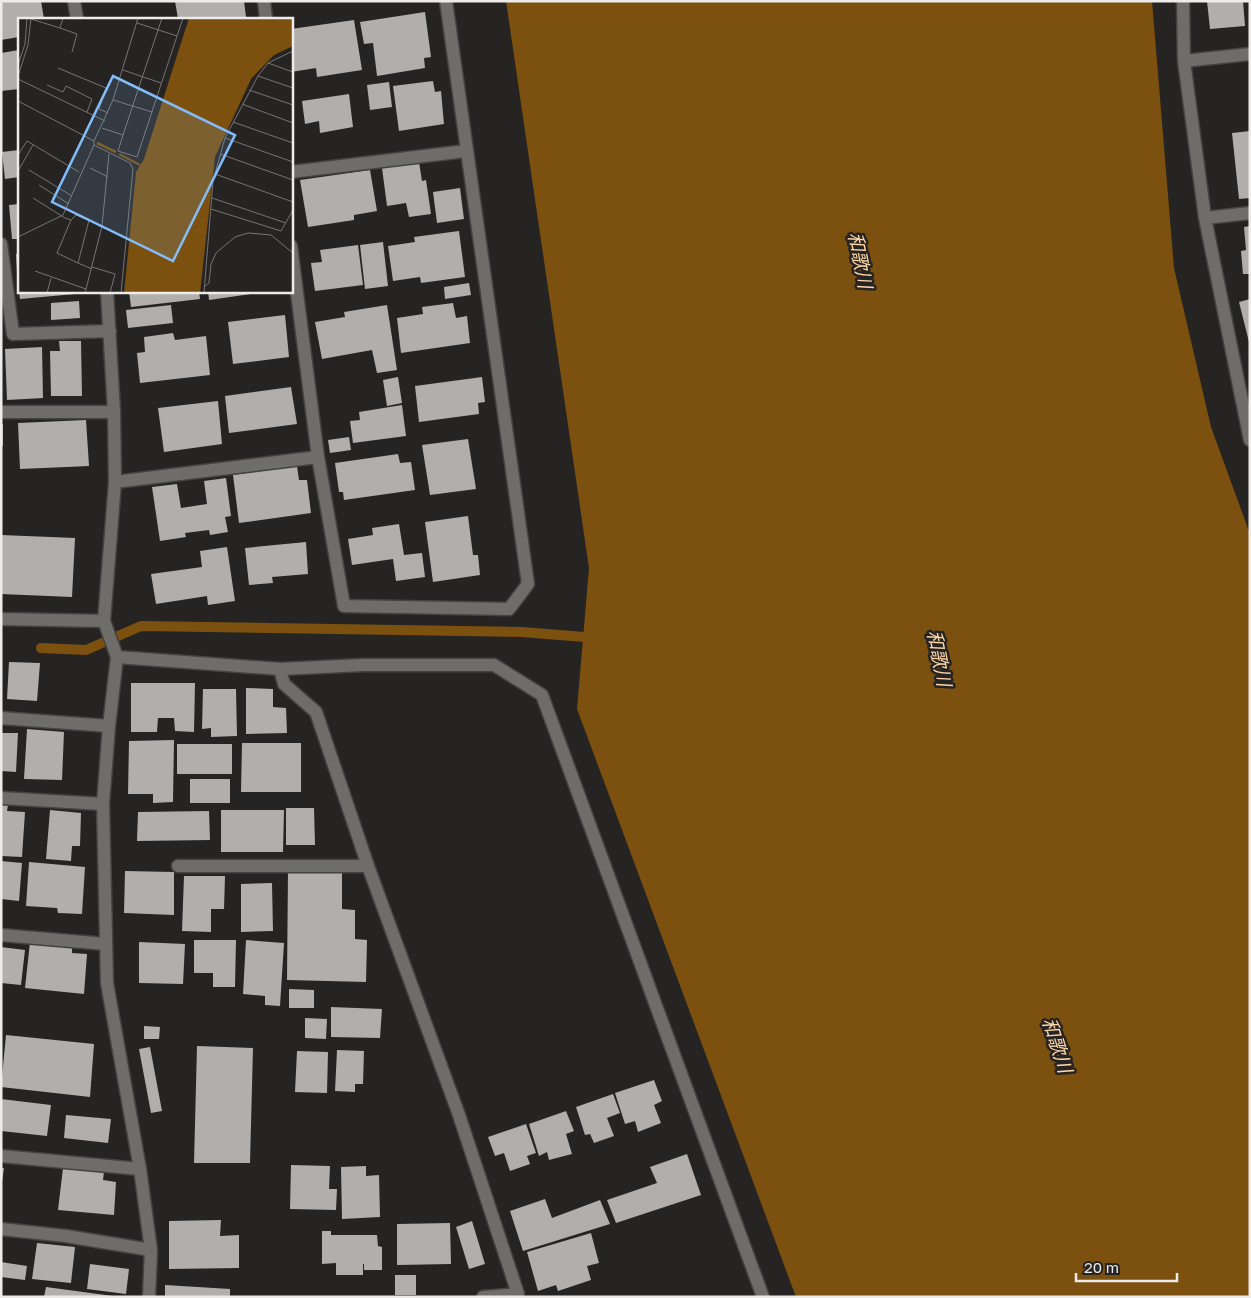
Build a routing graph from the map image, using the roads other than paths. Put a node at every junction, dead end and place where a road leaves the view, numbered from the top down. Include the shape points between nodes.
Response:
1 (74, 1) edge
2 (264, 1) edge
3 (446, 1) edge
4 (1183, 1) edge
5 (77, 18) edge
6 (266, 18) edge
7 (1250, 54) edge
8 (1184, 61) junction
9 (466, 151) junction
10 (292, 172) edge
11 (1250, 213) edge
12 (1204, 218) junction
13 (1, 244) edge
14 (292, 254) edge
15 (107, 292) edge
16 (110, 331) junction
17 (1246, 407) edge
18 (1, 412) edge
19 (114, 412) junction
20 (1250, 440) edge
21 (318, 458) junction
22 (116, 482) junction
23 (1, 619) edge
24 (104, 621) junction
25 (117, 657) junction
26 (280, 669) junction
27 (1, 718) edge
28 (109, 726) junction
29 (1, 798) edge
30 (103, 804) junction
31 (178, 866) dead end
32 (368, 866) junction
33 (1, 935) edge
34 (106, 944) junction
35 (1, 1156) edge
36 (140, 1169) junction
37 (1, 1230) edge
38 (151, 1250) junction
39 (518, 1295) edge
40 (149, 1297) edge
41 (483, 1297) edge
42 (763, 1297) edge

1 - 5 street
2 - 6 street
3 - 9 street
4 - 8 street
7 - 8 street
8 - 12 street
9 - 10 street
9 - 21 street via 528,584 509,609 344,606
11 - 12 street
12 - 17 street
13 - 16 street via 13,334
14 - 21 street
15 - 16 street
16 - 19 street
17 - 20 street
18 - 19 street
19 - 22 street
21 - 22 street
22 - 24 street
23 - 24 street
24 - 25 street
25 - 26 street
25 - 28 street
26 - 32 street via 284,684 316,712
26 - 42 street via 494,665 542,695
27 - 28 street
28 - 30 street
29 - 30 street
30 - 34 street
31 - 32 street
32 - 39 street via 459,1115
33 - 34 street
34 - 36 street via 107,983
35 - 36 street
36 - 38 street
37 - 38 street via 66,1236
38 - 40 street
39 - 41 street

